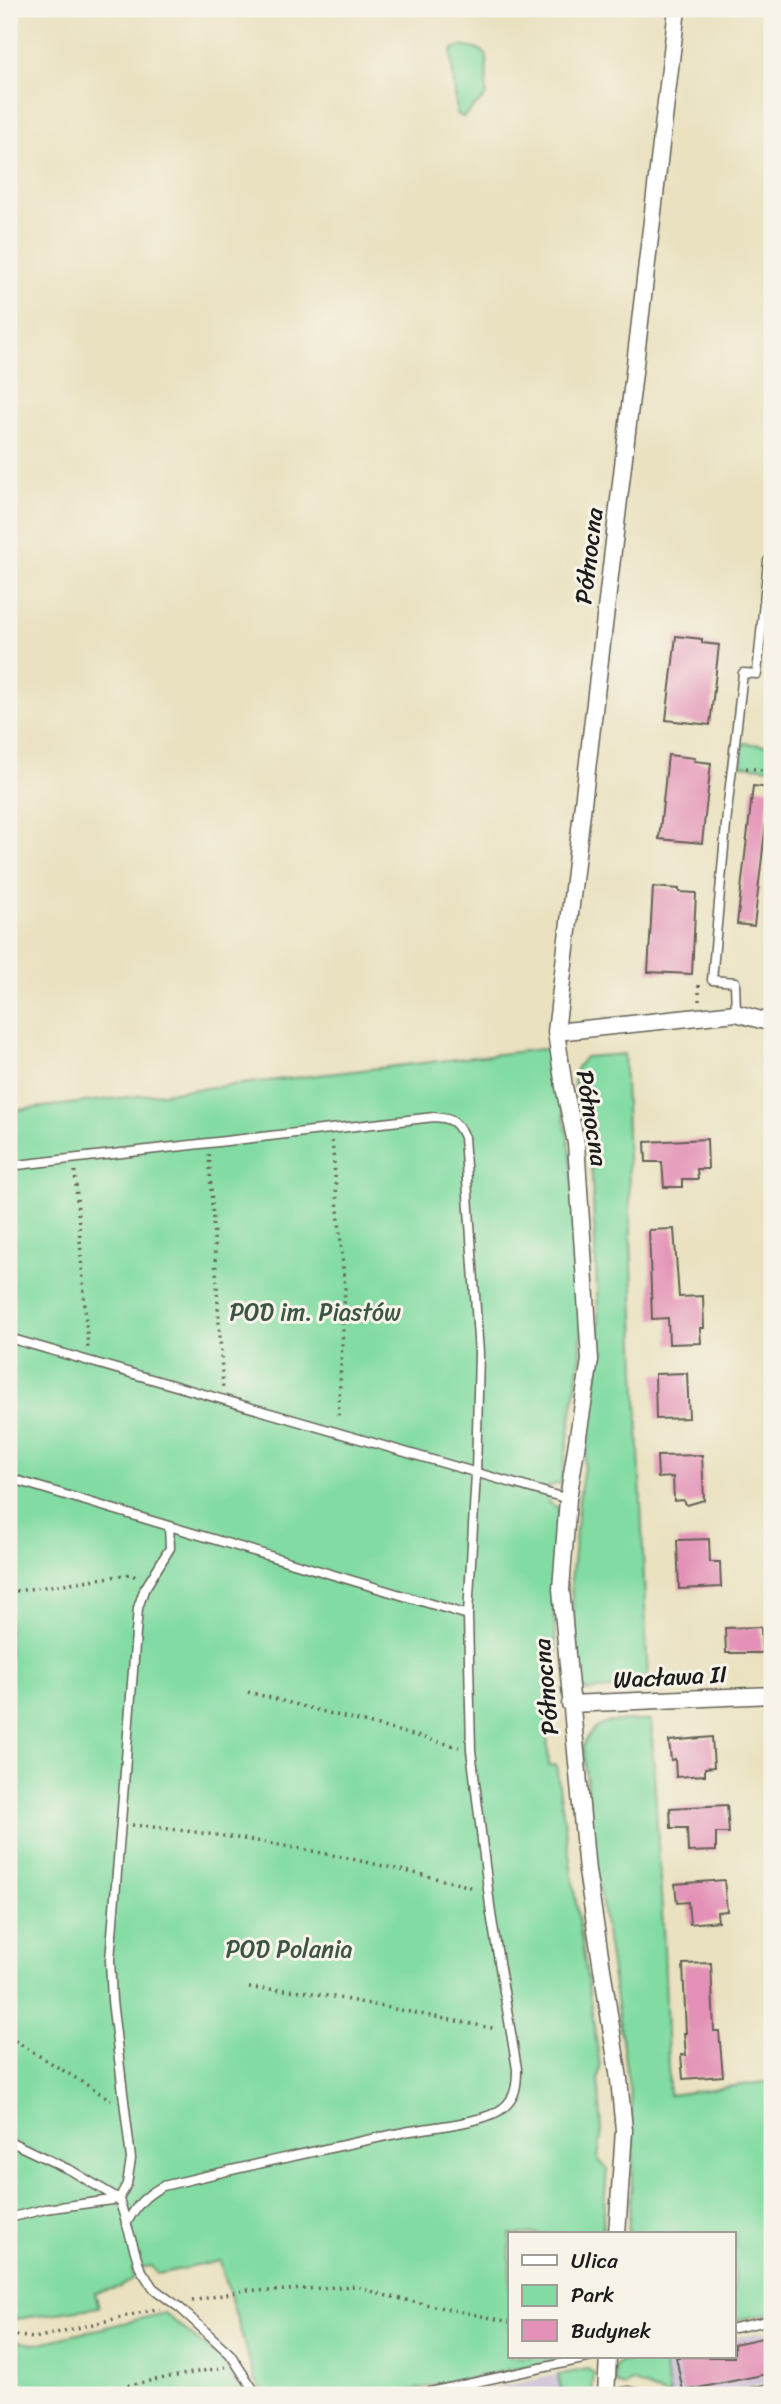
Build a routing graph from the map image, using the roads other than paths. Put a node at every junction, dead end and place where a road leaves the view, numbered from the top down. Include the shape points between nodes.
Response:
1 (677, 9) edge
2 (772, 558) edge
3 (736, 1013) junction
4 (772, 1023) edge
5 (556, 1032) junction
6 (9, 1166) edge
7 (9, 1338) edge
8 (476, 1473) junction
9 (9, 1478) edge
10 (568, 1499) junction
11 (169, 1526) junction
12 (468, 1615) junction
13 (772, 1695) edge
14 (570, 1704) junction
15 (9, 2141) edge
16 (119, 2199) junction
17 (9, 2218) edge
18 (126, 2224) junction
19 (617, 2232) edge
20 (772, 2320) edge
21 (736, 2328) edge
22 (587, 2358) edge
23 (608, 2358) edge
24 (772, 2388) edge
25 (257, 2395) edge
26 (416, 2395) edge
27 (606, 2395) edge
28 (648, 2395) edge
29 (738, 2395) edge

1 - 5 street, Północna
2 - 3 lane via 768,561 757,674 743,673 712,980 735,982
3 - 4 street
3 - 5 street
5 - 10 street, Północna via 576,1143 590,1360
6 - 8 lane via 435,1117 457,1123 464,1137 480,1353
7 - 8 lane
8 - 10 lane
8 - 12 lane
9 - 11 lane
10 - 14 street, Północna via 561,1589
11 - 12 lane
11 - 16 lane via 170,1548 138,1608 110,1960 131,2159
12 - 18 lane via 471,1750 517,2069 513,2098 495,2113 163,2186 145,2196
13 - 14 street, Wacława II
14 - 19 street, Północna via 587,1871 623,2118
15 - 16 lane
16 - 17 lane via 45,2208
16 - 18 lane
18 - 25 lane via 140,2268 153,2288 230,2354
20 - 21 lane
22 - 26 lane
23 - 27 street
24 - 29 lane
27 - 28 lane via 628,2391

